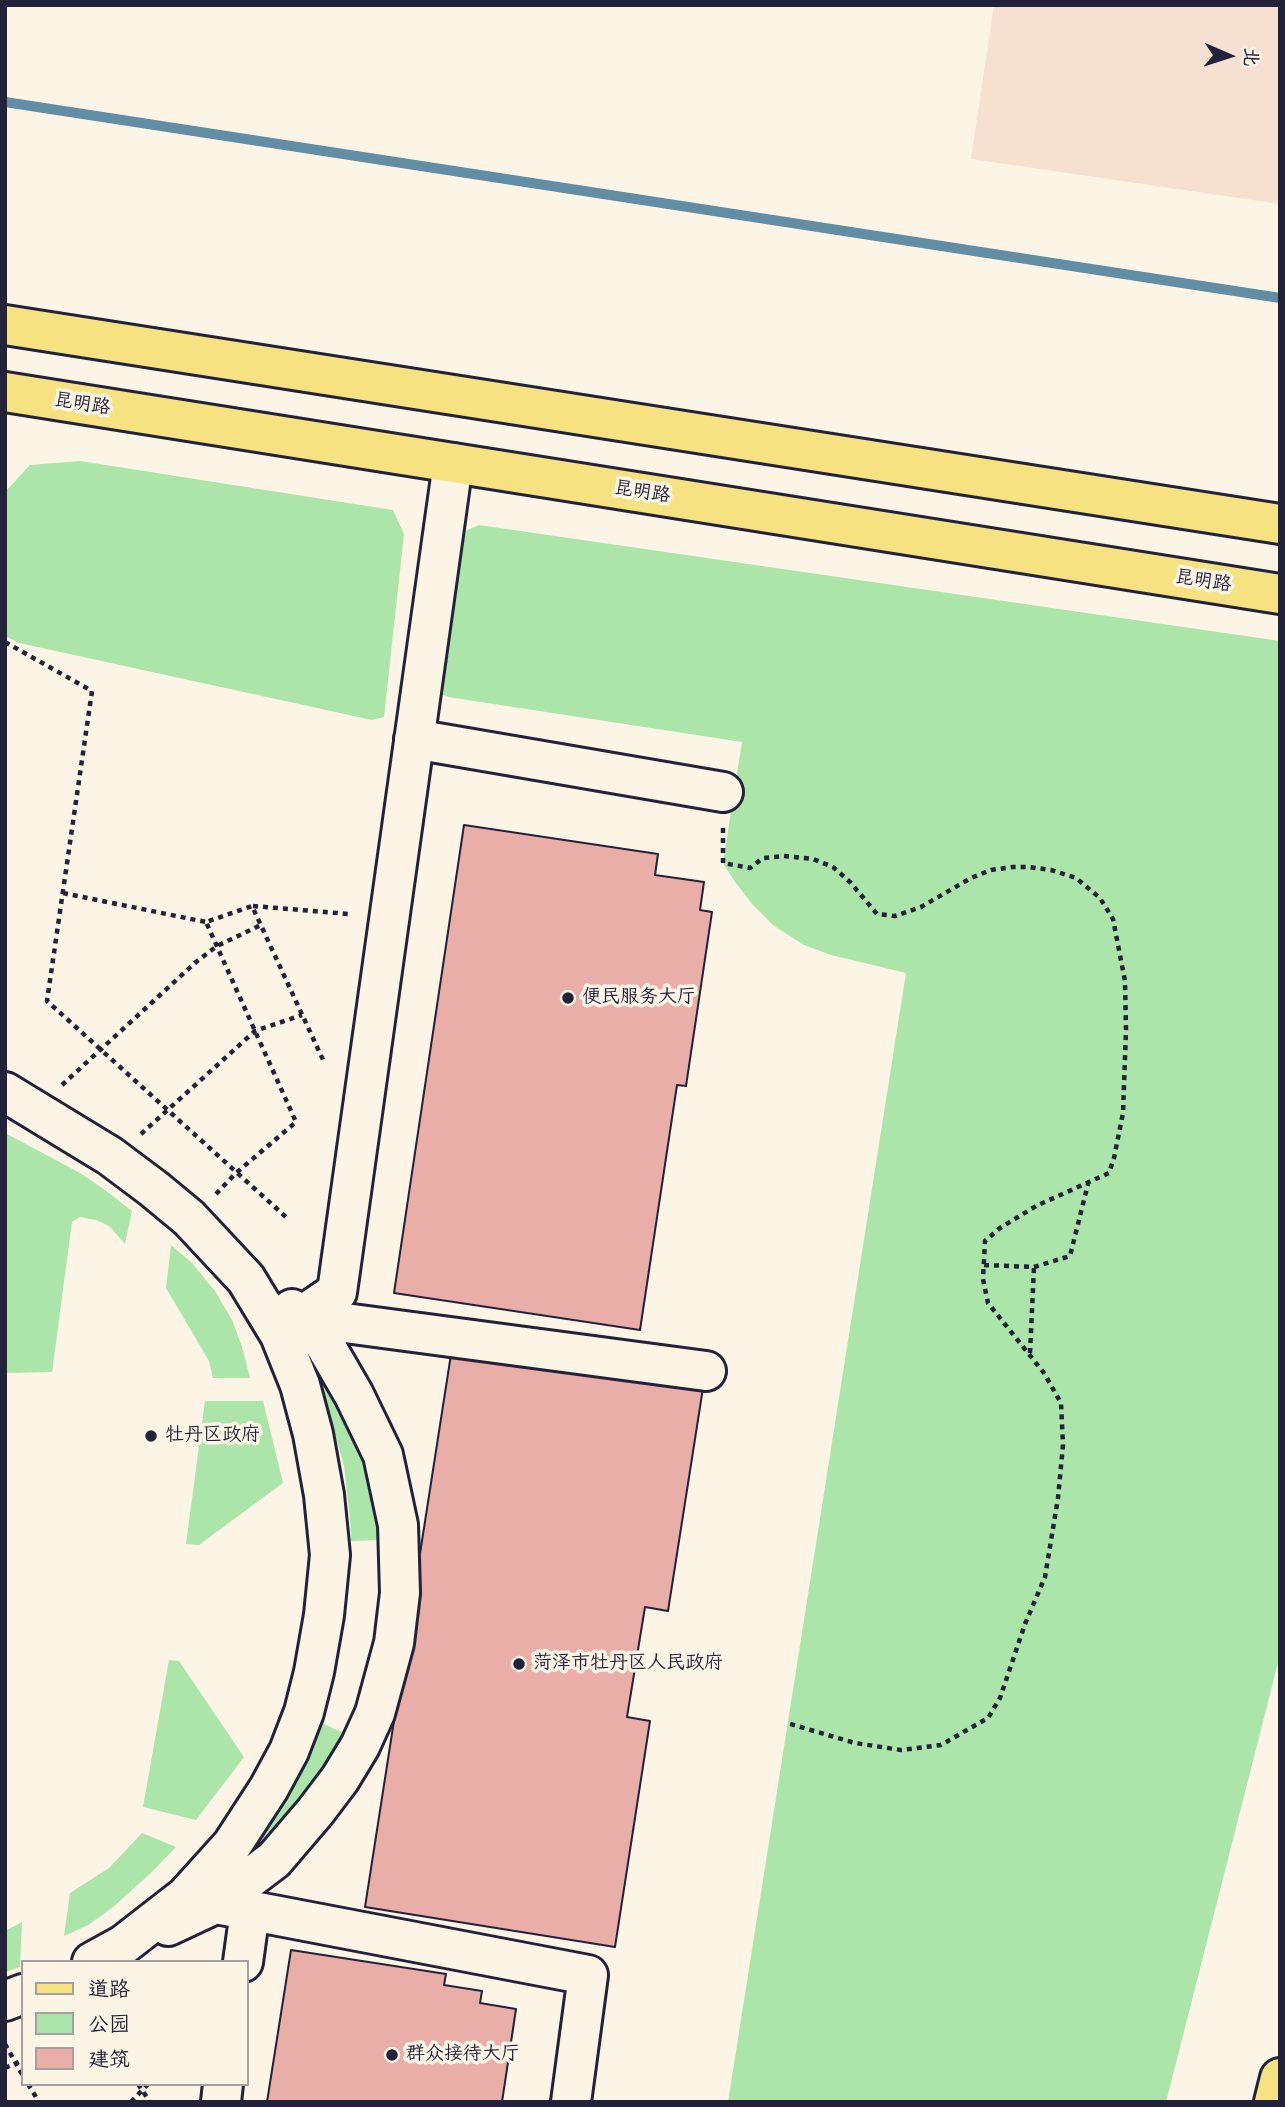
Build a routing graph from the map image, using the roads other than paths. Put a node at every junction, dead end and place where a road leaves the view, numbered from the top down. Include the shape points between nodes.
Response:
1 (5, 325) edge
2 (5, 392) edge
3 (453, 463) junction
4 (1280, 524) edge
5 (1280, 594) edge
6 (414, 739) junction
7 (723, 792) road end
8 (5, 1092) edge
9 (246, 1279) junction
10 (323, 1310) junction
11 (706, 1371) dead end
12 (232, 1845) junction
13 (233, 1908) junction
14 (108, 1954) edge
15 (243, 1960) edge
16 (1280, 2078) edge
17 (571, 2102) edge
18 (1274, 2102) edge

1 - 4 main road
2 - 3 main road, 昆明路
3 - 5 main road, 昆明路
3 - 6 lane
6 - 7 lane
6 - 10 lane
8 - 9 lane via 110,1156 154,1189 189,1218
9 - 10 lane via 281,1299
9 - 12 lane via 280,1335 300,1385 324,1495 330,1555 324,1615 304,1712 269,1788
10 - 11 lane
10 - 13 lane via 321,1338 383,1455 398,1525 397,1625 381,1699 360,1746 340,1779
12 - 13 lane
12 - 14 lane via 186,1896
13 - 14 lane
13 - 15 lane
13 - 17 lane via 588,1975
16 - 18 main road

